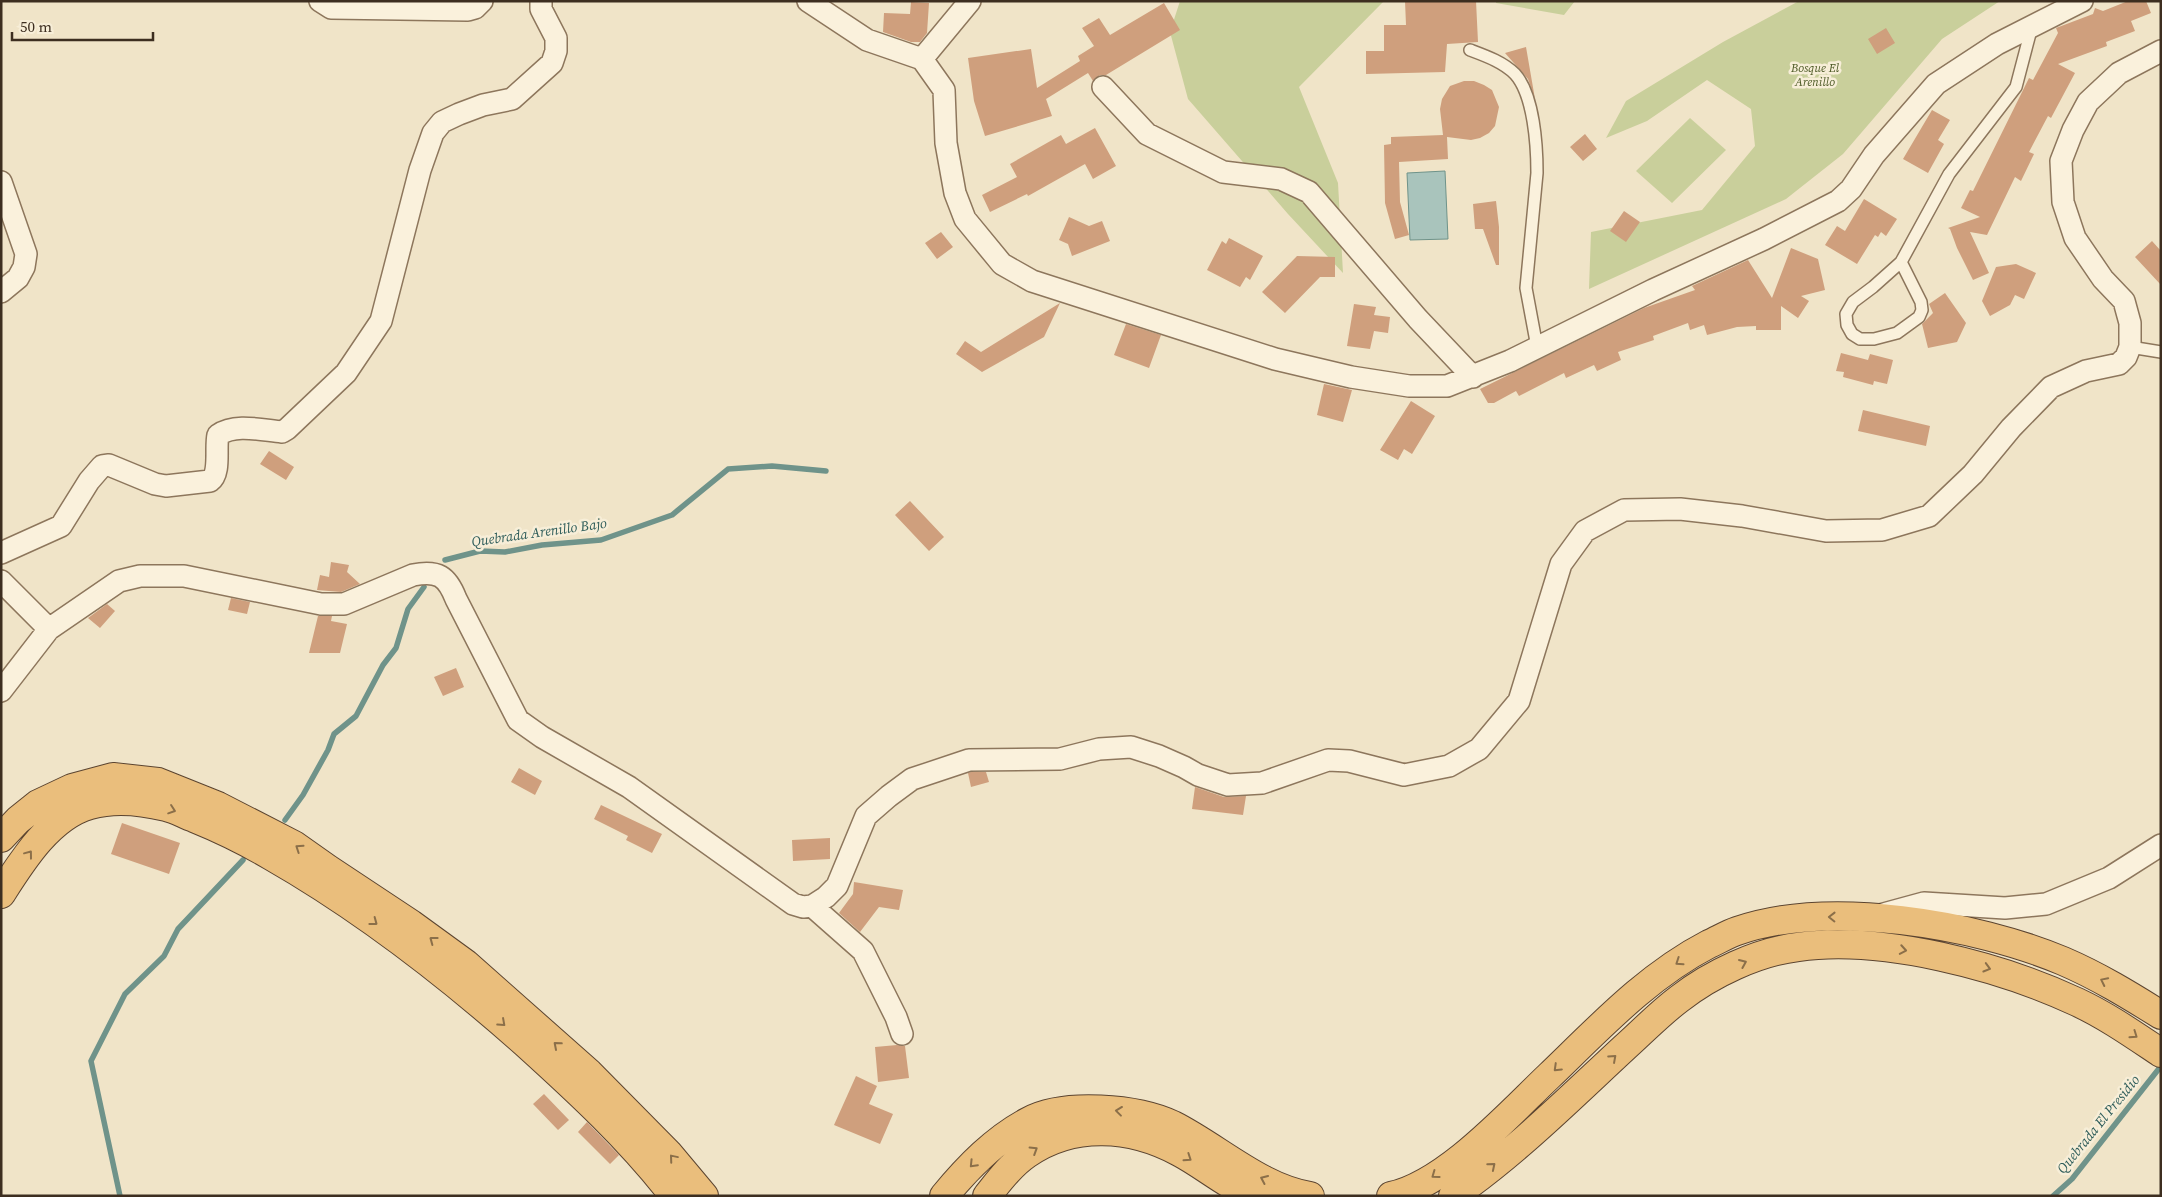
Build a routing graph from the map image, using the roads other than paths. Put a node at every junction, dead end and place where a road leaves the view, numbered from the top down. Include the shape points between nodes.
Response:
1 (320, 1) edge
2 (482, 1) edge
3 (540, 1) edge
4 (808, 1) edge
5 (970, 1) edge
6 (2082, 1) edge
7 (2032, 26) junction
8 (1470, 50) dead end
9 (2161, 51) edge
10 (922, 59) junction
11 (1103, 87) dead end
12 (1, 182) edge
13 (1901, 262) junction
14 (1, 292) edge
15 (1537, 347) junction
16 (2130, 347) junction
17 (2161, 352) edge
18 (1473, 377) junction
19 (1, 553) edge
20 (1, 581) edge
21 (49, 629) junction
22 (1, 691) edge
23 (1, 838) edge
24 (2161, 845) edge
25 (1, 894) edge
26 (812, 906) junction
27 (1871, 918) junction
28 (2161, 1015) edge
29 (902, 1034) dead end
30 (2161, 1053) edge
31 (674, 1196) edge
32 (704, 1196) edge
33 (944, 1196) edge
34 (987, 1196) edge
35 (1254, 1196) edge
36 (1310, 1196) edge
37 (1391, 1196) edge
38 (1453, 1196) edge

1 - 2 street via 331,8 468,10
3 - 19 street via 556,38 552,63 512,99 459,114 442,122 434,133 420,170 380,321 346,373 282,432 239,428 225,430 218,435 214,479 166,486 109,465 102,466 61,526
4 - 10 street via 867,40
5 - 10 street
6 - 7 street
7 - 13 lane via 2016,88 1949,174
7 - 15 street via 1997,44 1936,84 1838,201
8 - 15 lane via 1494,60 1515,75 1530,107 1537,173 1526,288
9 - 16 street via 2119,73 2088,102 2061,161 2063,202 2074,238 2103,279 2124,301 2130,323
10 - 18 street via 944,90 946,142 956,193 965,219 1002,264 1032,281 1304,366 1409,386 1447,386
11 - 18 street via 1147,134 1223,172 1281,179 1309,192 1418,320
12 - 14 street via 26,254 18,278
13 - 13 lane via 1853,302 1846,314 1847,326 1860,339 1897,333 1919,317 1921,302
15 - 18 street
16 - 17 lane
16 - 26 street via 2118,364 2086,371 2051,387 1973,474 1929,516 1882,530 1826,531 1680,508 1624,510 1585,532 1561,564 1519,701 1479,749 1449,766 1404,775 1349,761 1328,760 1262,783 1228,785 1198,776 1159,756 1131,747 1099,749 1060,759 969,760 912,779 866,816 837,886
20 - 21 street
21 - 22 street
21 - 26 street via 119,581 140,576 184,576 321,604 344,604 413,574 437,574 450,582 518,720 629,787 792,904
32 -> 23 highway via 668,1152 589,1073 466,964 294,845 218,806 158,782 113,778 72,788 38,804
24 - 27 street via 2109,878 2046,904 2005,908 1924,902
25 -> 31 highway via 37,844 60,819 89,805 122,800 167,807 224,831 339,896 488,1011 592,1105 647,1161
26 - 29 street via 863,951
28 -> 27 highway via 2116,987 2063,961 2007,942 1914,922
27 -> 37 highway via 1822,916 1775,921 1736,931 1690,954 1648,982 1484,1139 1424,1184
38 -> 30 highway via 1534,1130 1679,999 1712,977 1748,960 1797,947 1868,945 1986,968 2078,1002
36 -> 33 highway via 1258,1177 1172,1125 1140,1114 1101,1109 1061,1112 1030,1120 980,1156
34 -> 35 highway via 1015,1164 1046,1142 1095,1131 1132,1134 1156,1141

